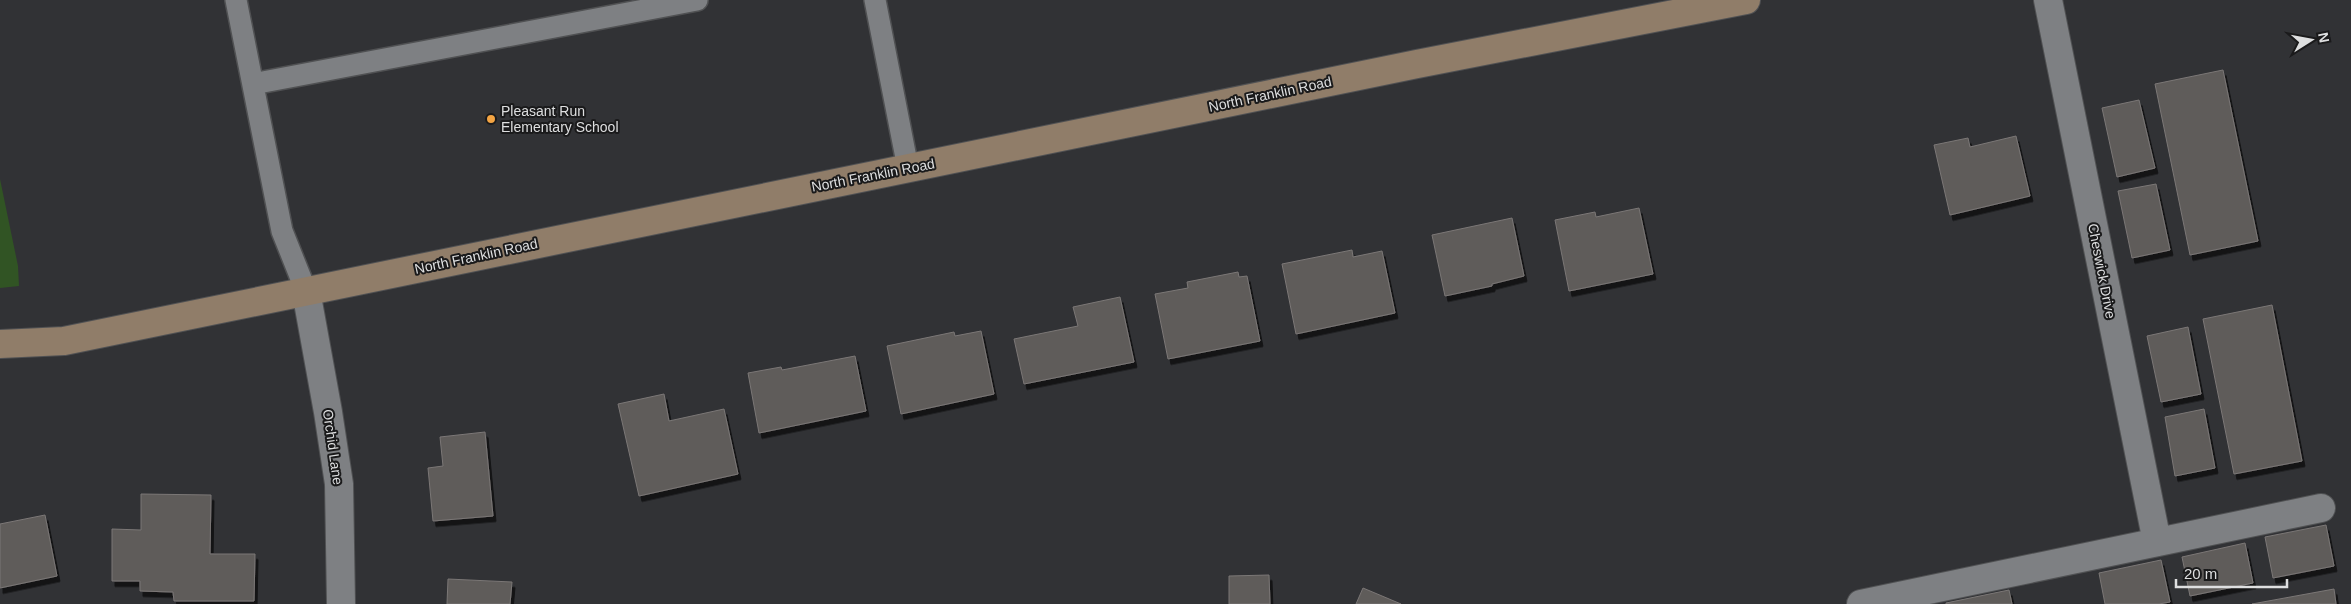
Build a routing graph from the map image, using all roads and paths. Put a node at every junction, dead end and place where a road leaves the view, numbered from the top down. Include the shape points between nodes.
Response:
1 (236, 0) edge
2 (697, 0) edge
3 (875, 0) edge
4 (1746, 0) edge
5 (2048, 0) edge
6 (1655, 8) edge
7 (253, 84) junction
8 (908, 168) junction
9 (306, 292) junction
10 (0, 344) edge
11 (2320, 508) dead end
12 (2157, 542) junction
13 (341, 604) edge
14 (1862, 604) edge

1 - 7 lane
2 - 7 lane
3 - 8 lane
4 - 6 main road, North Franklin Road
5 - 12 street, Cheswick Drive
6 - 8 main road, North Franklin Road
7 - 9 lane via 282,231
8 - 9 main road, North Franklin Road
9 - 10 main road, North Franklin Road via 64,341
9 - 13 street, Orchid Lane via 339,484
11 - 12 street
12 - 14 street

